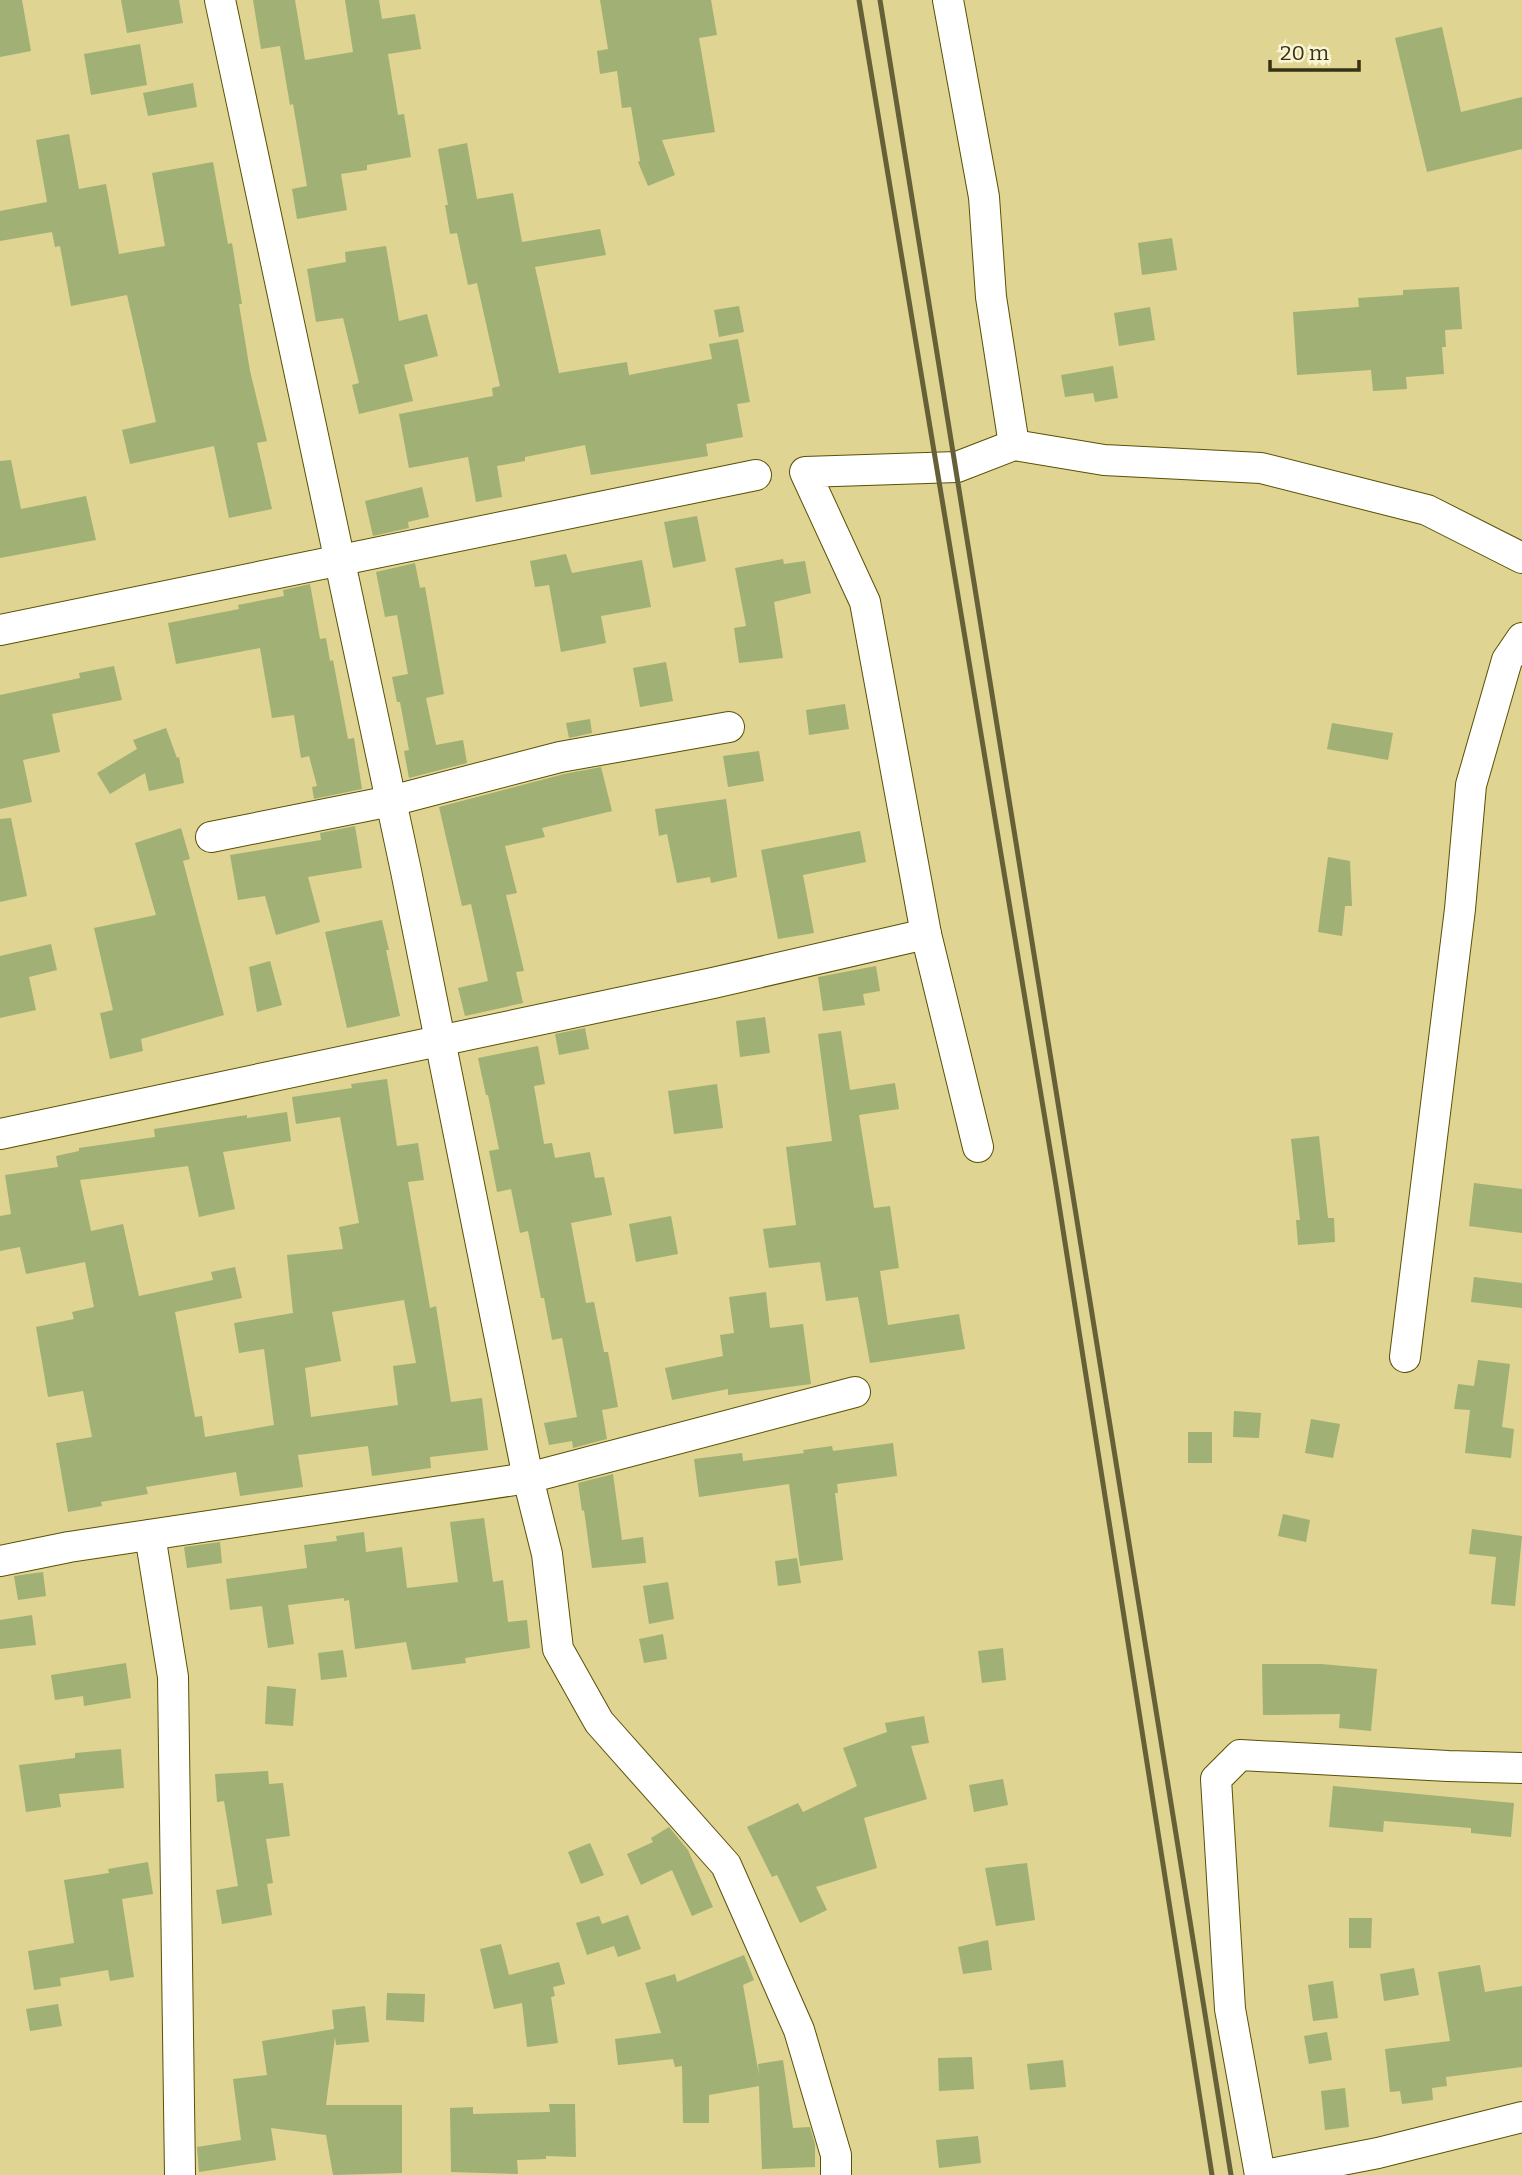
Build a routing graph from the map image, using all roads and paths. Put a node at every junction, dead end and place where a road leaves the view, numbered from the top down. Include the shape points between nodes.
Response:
1 (220, 0) edge
2 (948, 0) edge
3 (1014, 445) junction
4 (756, 475) dead end
5 (1522, 558) edge
6 (339, 560) junction
7 (0, 630) edge
8 (1522, 638) edge
9 (729, 727) dead end
10 (391, 801) junction
11 (211, 836) dead end
12 (926, 934) junction
13 (439, 1042) junction
14 (0, 1134) edge
15 (978, 1147) dead end
16 (1405, 1357) dead end
17 (855, 1392) dead end
18 (528, 1478) junction
19 (150, 1535) junction
20 (0, 1561) edge
21 (1522, 1768) edge
22 (1522, 2117) edge
23 (180, 2175) edge
24 (836, 2175) edge
25 (1263, 2175) edge

1 - 6 street
2 - 3 street via 984,197 991,296
3 - 5 street via 1104,460 1261,468 1427,510
3 - 12 street via 957,467 805,472 865,602
4 - 6 street
6 - 7 street
6 - 10 street
8 - 16 street via 1507,660 1471,785
9 - 10 street via 560,757
10 - 11 street
10 - 13 street
12 - 13 street
12 - 15 street
13 - 14 street
13 - 18 street
17 - 18 street
18 - 19 street
18 - 24 street via 547,1554 558,1649 598,1722 726,1865 799,2030 836,2155
19 - 20 street
19 - 23 street via 173,1677
21 - 25 street via 1240,1755 1216,1779 1230,2009
22 - 25 street via 1378,2153

